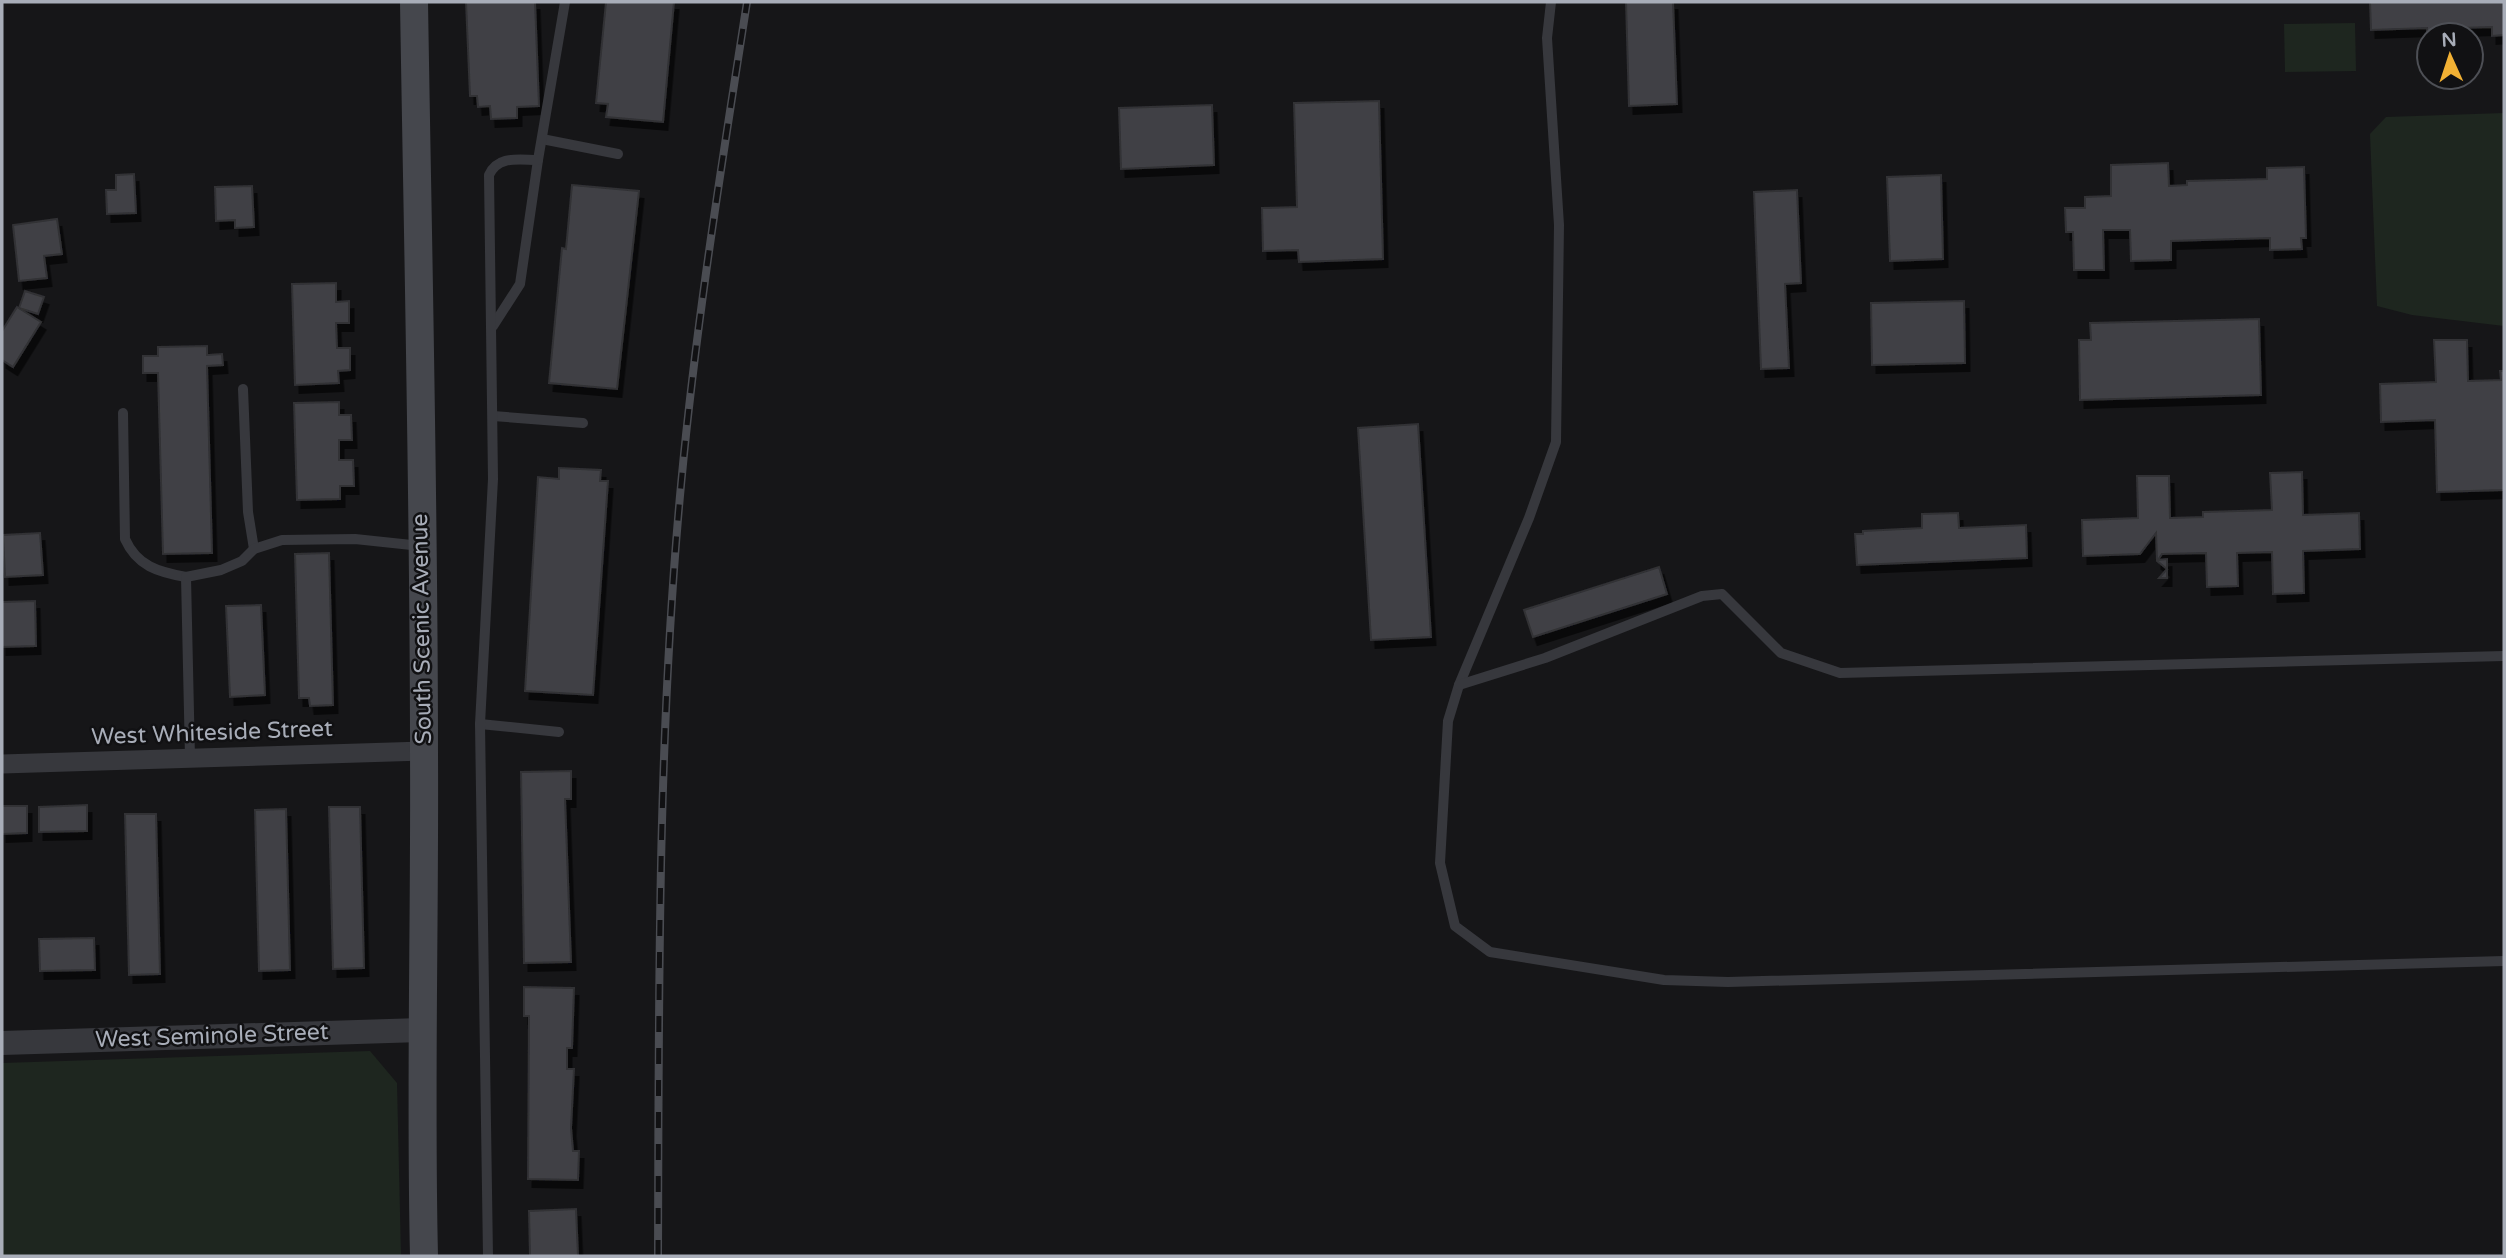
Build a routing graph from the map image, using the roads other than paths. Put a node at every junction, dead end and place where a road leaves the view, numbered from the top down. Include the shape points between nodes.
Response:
1 (414, 2) edge
2 (565, 2) edge
3 (1551, 2) edge
4 (542, 139) junction
5 (618, 154) dead end
6 (538, 160) junction
7 (493, 327) junction
8 (243, 389) dead end
9 (123, 413) dead end
10 (493, 416) junction
11 (583, 423) dead end
12 (421, 546) junction
13 (254, 549) junction
14 (186, 577) junction
15 (2504, 656) edge
16 (1459, 685) junction
17 (480, 724) junction
18 (559, 732) dead end
19 (424, 751) junction
20 (191, 758) junction
21 (2, 764) edge
22 (2504, 961) edge
23 (421, 1030) junction
24 (2, 1043) edge
25 (424, 1256) edge
26 (488, 1256) edge

1 - 12 main road, South Scenic Avenue
2 - 4 lane
3 - 16 lane via 1547,38 1559,247 1556,442
4 - 5 lane
4 - 6 lane
6 - 7 lane via 520,284
6 - 7 lane via 503,160 489,175
7 - 10 lane
8 - 13 lane
9 - 14 lane via 125,540 143,564
10 - 11 lane
10 - 17 lane
12 - 13 lane via 331,539 282,540
12 - 19 main road, South Scenic Avenue
13 - 14 lane via 242,561 221,570
14 - 20 lane
15 - 16 lane via 1840,673 1781,653 1722,594 1702,596 1545,658
16 - 22 lane via 1446,746 1440,863 1455,926 1490,953 1664,980 1728,982
17 - 18 lane
17 - 26 lane
19 - 20 street, West Whiteside Street
19 - 23 main road, South Scenic Avenue
20 - 21 street, West Whiteside Street
23 - 24 street, West Seminole Street
23 - 25 main road, South Scenic Avenue

